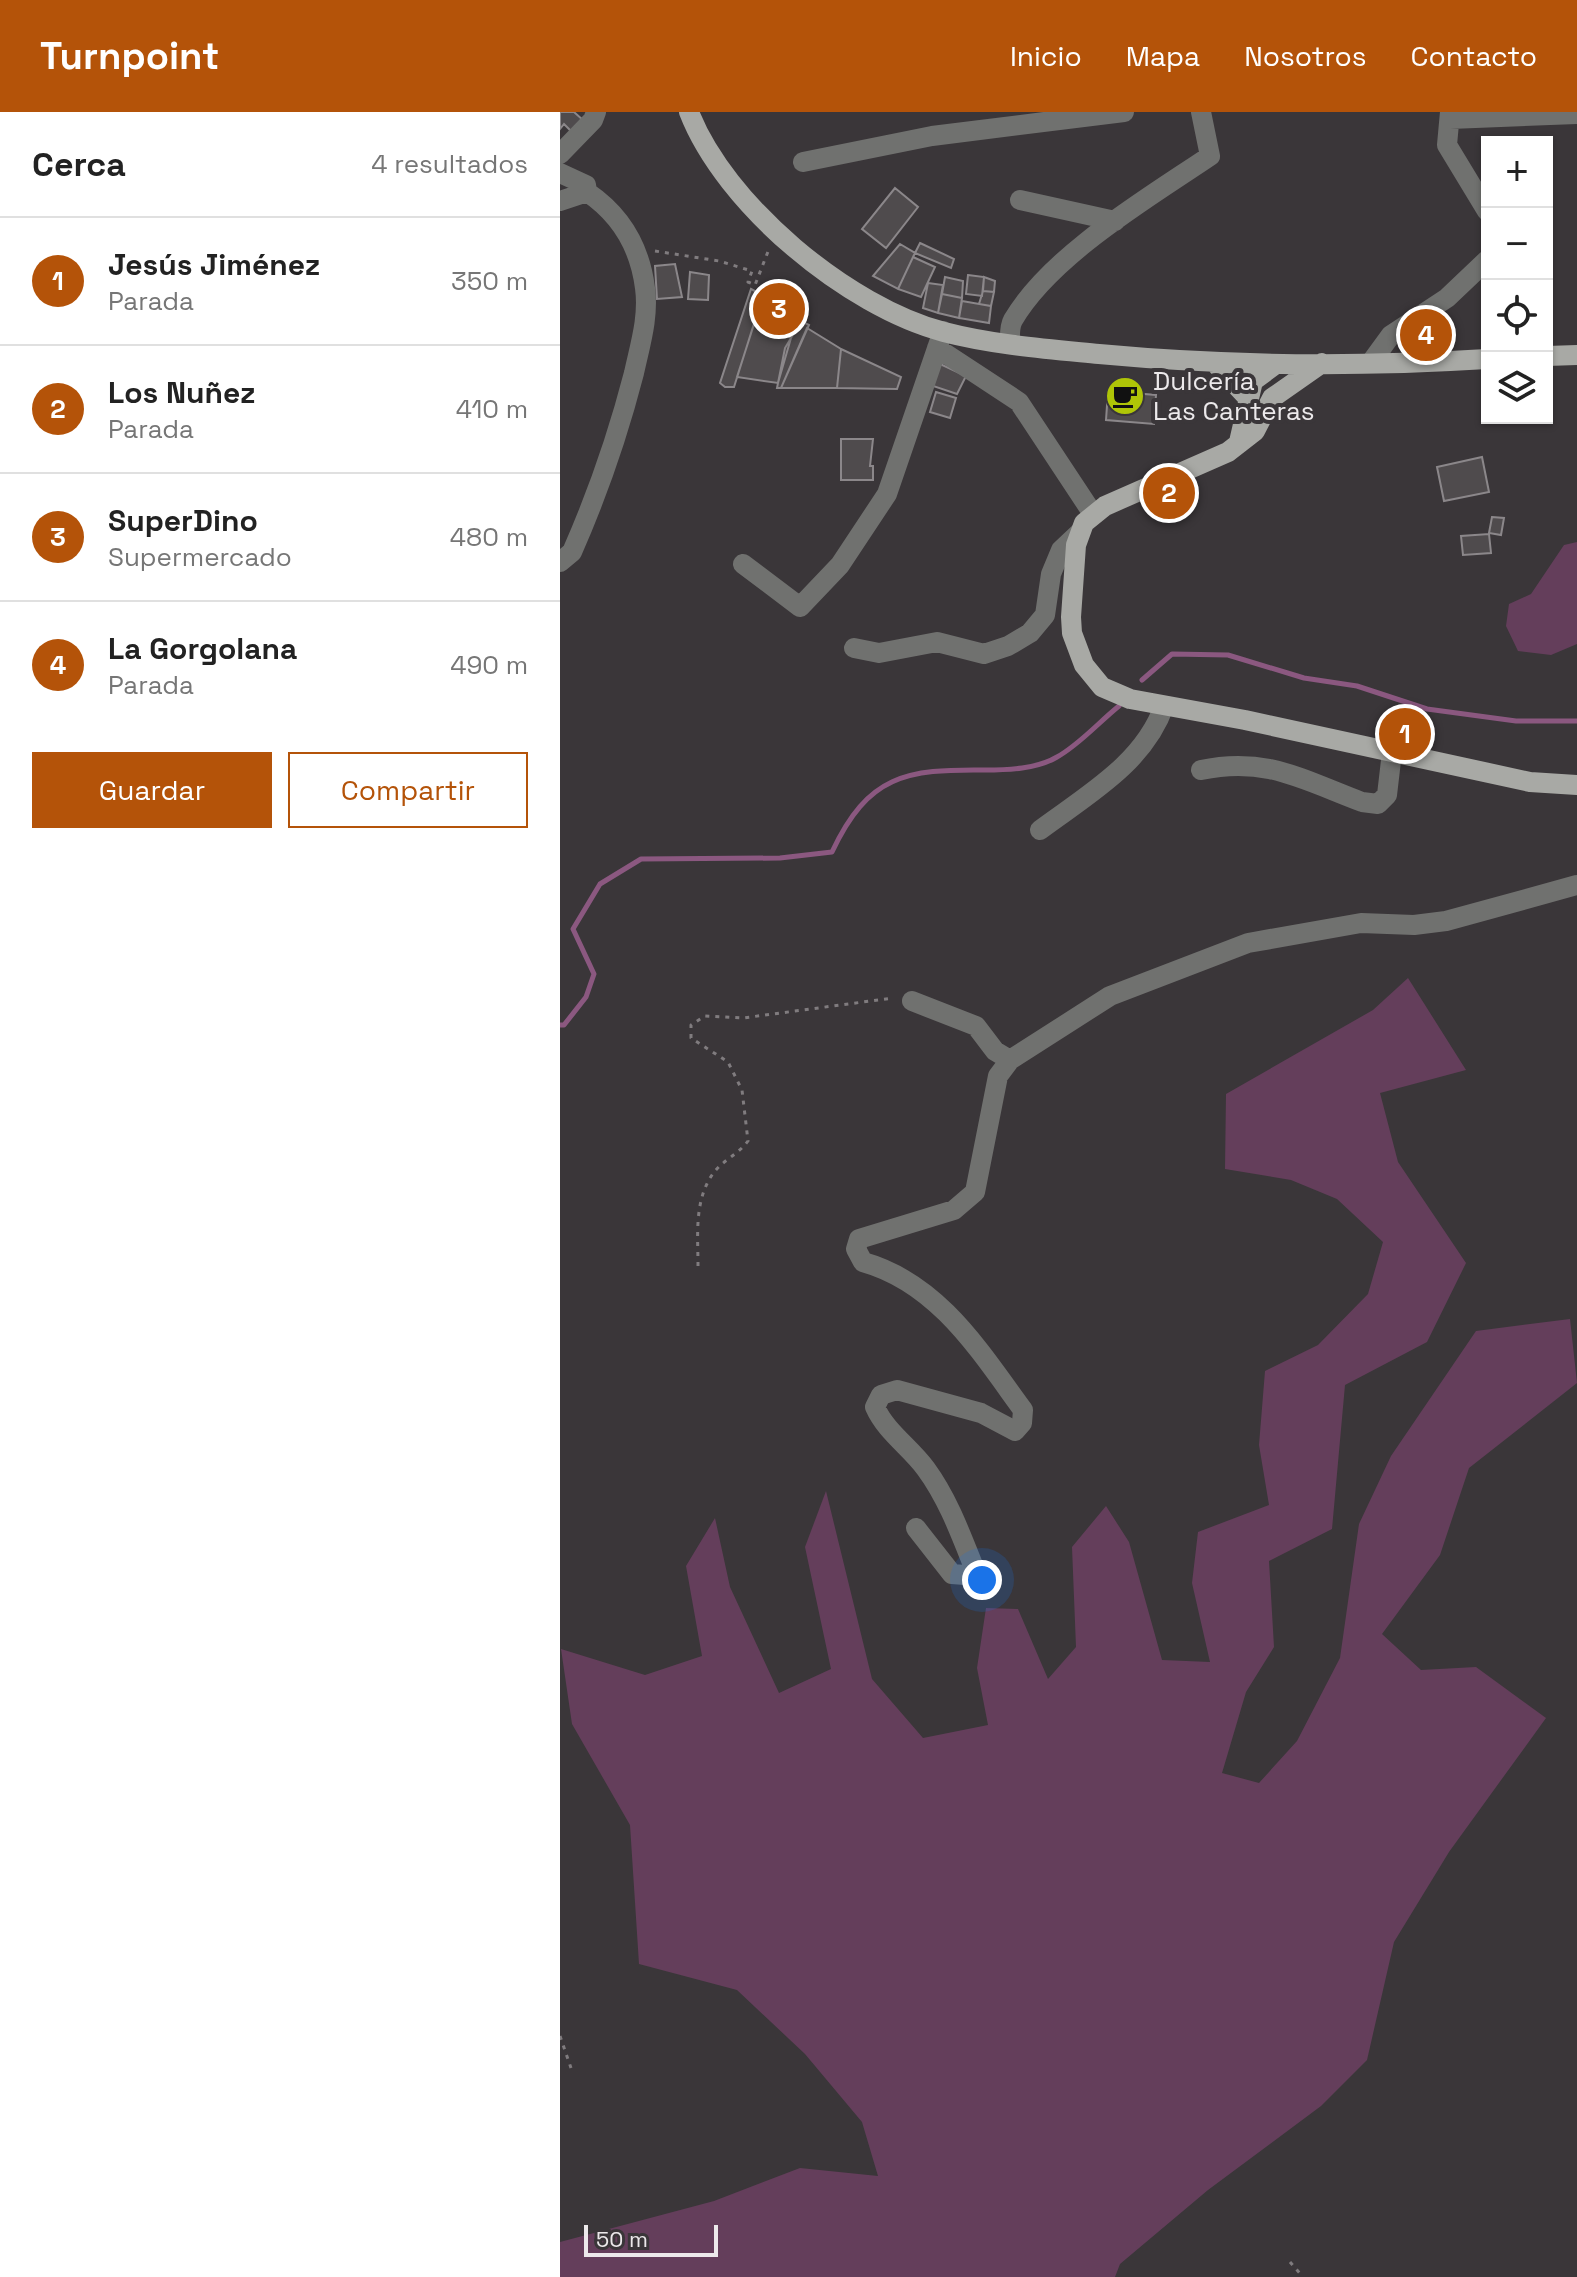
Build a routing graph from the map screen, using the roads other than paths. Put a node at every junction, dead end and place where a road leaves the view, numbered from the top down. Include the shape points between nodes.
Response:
1 (596, 112) edge
2 (689, 112) edge
3 (1124, 112) edge
4 (1201, 112) edge
5 (1577, 114) edge
6 (1450, 116) edge
7 (560, 154) edge
8 (803, 162) dead end
9 (560, 173) edge
10 (587, 192) junction
11 (1020, 200) dead end
12 (560, 201) edge
13 (1485, 208) edge
14 (1115, 221) junction
15 (1481, 266) edge
16 (940, 340) junction
17 (1010, 344) junction
18 (1577, 355) edge
19 (1553, 356) edge
20 (1481, 359) edge
21 (1372, 361) junction
22 (1214, 362) junction
23 (1322, 363) junction
24 (1260, 367) junction
25 (1247, 397) junction
26 (1272, 398) junction
27 (1239, 442) junction
28 (1093, 514) junction
29 (1079, 533) junction
30 (560, 562) edge
31 (743, 564) dead end
32 (854, 648) dead end
33 (1164, 706) junction
34 (1392, 752) junction
35 (1201, 770) dead end
36 (1577, 785) edge
37 (1040, 830) dead end
38 (1577, 885) edge
39 (912, 1001) road end
40 (1010, 1060) junction
41 (916, 1528) dead end

1 - 7 street
2 - 16 main road via 722,166 776,231 856,294
3 - 8 street via 932,136
4 - 14 street via 1210,156
5 - 6 street
6 - 13 street via 1447,145
9 - 10 street via 578,180
10 - 12 street
10 - 30 street via 622,222 635,248 645,289 645,326 618,435 572,552
11 - 14 street
14 - 17 street via 1046,279 1011,323
15 - 21 street via 1447,298 1391,335
16 - 17 main road
16 - 28 street via 1019,402
16 - 31 street via 887,494 840,565 800,607
17 - 22 main road
18 - 19 main road
20 - 21 main road
21 - 23 main road
22 - 24 main road
22 - 25 main road
23 - 24 main road
23 - 26 main road
24 - 25 main road
24 - 26 main road
25 - 27 main road
26 - 27 main road via 1255,431
27 - 28 main road via 1215,459
28 - 29 main road
29 - 32 street via 1061,550 1051,574 1045,615 1030,633 1008,646 984,654 937,642 879,653
29 - 33 main road via 1071,617 1084,665 1116,695
33 - 34 main road
33 - 37 street via 1155,733 1127,763
34 - 35 street via 1387,795 1378,804 1263,766 1231,764
34 - 36 main road via 1530,782
38 - 40 street via 1446,921 1361,923 1248,943 1110,996
39 - 40 street via 976,1026 995,1051
40 - 41 street via 993,1091 975,1192 954,1210 859,1239 856,1249 863,1262 920,1287 968,1336 1023,1410 1015,1431 981,1413 897,1390 881,1395 875,1407 881,1421 940,1490 975,1570 952,1574

